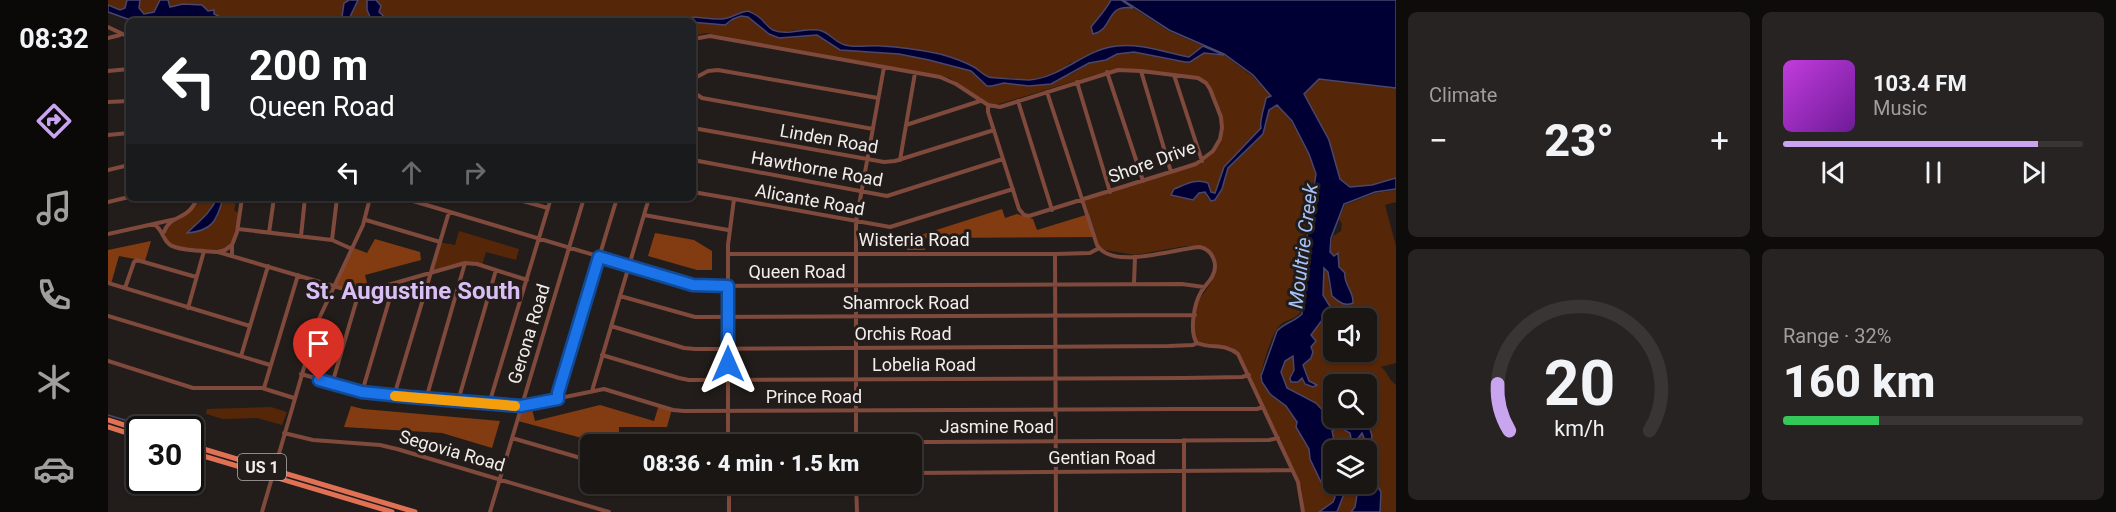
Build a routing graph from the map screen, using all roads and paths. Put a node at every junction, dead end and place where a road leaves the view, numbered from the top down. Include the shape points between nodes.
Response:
1 (108, 27) edge
2 (121, 35) junction
3 (126, 36) edge
4 (108, 38) edge
5 (696, 38) edge
6 (884, 67) junction
7 (126, 69) edge
8 (108, 71) edge
9 (1141, 71) junction
10 (1107, 72) junction
11 (915, 73) junction
12 (1174, 75) junction
13 (696, 77) edge
14 (1077, 82) junction
15 (1047, 92) junction
16 (696, 94) edge
17 (878, 98) junction
18 (981, 100) junction
19 (126, 101) edge
20 (1018, 101) junction
21 (108, 102) edge
22 (988, 105) junction
23 (906, 125) junction
24 (696, 129) edge
25 (873, 129) junction
26 (994, 130) junction
27 (126, 133) edge
28 (108, 135) edge
29 (1003, 159) junction
30 (867, 160) junction
31 (900, 160) junction
32 (696, 161) edge
33 (1202, 161) junction
34 (126, 166) edge
35 (108, 170) edge
36 (1171, 172) junction
37 (1143, 181) junction
38 (1013, 189) junction
39 (862, 191) junction
40 (1110, 192) junction
41 (696, 193) edge
42 (126, 198) edge
43 (734, 200) junction
44 (1082, 200) junction
45 (195, 201) edge
46 (242, 201) edge
47 (273, 201) edge
48 (305, 201) edge
49 (337, 201) edge
50 (369, 201) edge
51 (413, 201) edge
52 (523, 201) edge
53 (550, 201) edge
54 (583, 201) edge
55 (615, 201) edge
56 (648, 201) edge
57 (108, 202) edge
58 (548, 208) junction
59 (1052, 210) junction
60 (449, 212) junction
61 (644, 215) junction
62 (176, 219) junction
63 (365, 220) junction
64 (856, 222) junction
65 (154, 224) junction
66 (238, 229) junction
67 (728, 230) junction
68 (269, 233) junction
69 (108, 234) edge
70 (164, 234) junction
71 (301, 236) junction
72 (539, 239) junction
73 (332, 240) junction
74 (440, 242) junction
75 (232, 244) junction
76 (569, 248) junction
77 (1099, 248) junction
78 (352, 249) junction
79 (204, 250) junction
80 (218, 252) junction
81 (728, 254) junction
82 (855, 254) junction
83 (1055, 254) junction
84 (232, 255) junction
85 (599, 257) junction
86 (1135, 257) junction
87 (465, 264) junction
88 (268, 266) junction
89 (629, 266) junction
90 (496, 270) junction
91 (430, 273) junction
92 (298, 275) junction
93 (196, 277) junction
94 (527, 280) junction
95 (108, 283) edge
96 (394, 283) junction
97 (1056, 284) junction
98 (1134, 284) junction
99 (855, 285) junction
100 (334, 286) junction
101 (728, 286) junction
102 (1204, 287) junction
103 (125, 288) junction
104 (359, 292) junction
105 (620, 296) junction
106 (188, 308) junction
107 (1056, 315) junction
108 (1195, 315) junction
109 (108, 316) edge
110 (856, 316) junction
111 (728, 317) junction
112 (250, 326) junction
113 (611, 326) junction
114 (1197, 343) junction
115 (1056, 347) junction
116 (728, 348) junction
117 (856, 348) junction
118 (241, 356) junction
119 (602, 356) junction
120 (108, 361) edge
121 (270, 365) junction
122 (301, 374) junction
123 (1249, 375) junction
124 (1056, 378) junction
125 (856, 379) junction
126 (728, 380) junction
127 (332, 384) junction
128 (264, 388) junction
129 (592, 391) junction
130 (362, 392) junction
131 (394, 396) junction
132 (294, 398) junction
133 (426, 399) junction
134 (558, 399) junction
135 (458, 401) junction
136 (489, 404) junction
137 (521, 406) junction
138 (1263, 407) junction
139 (1056, 409) junction
140 (856, 410) junction
141 (728, 411) junction
142 (108, 420) edge
143 (126, 426) edge
144 (108, 427) edge
145 (126, 433) edge
146 (284, 433) junction
147 (728, 434) edge
148 (856, 434) edge
149 (512, 438) junction
150 (1278, 438) junction
151 (1184, 440) junction
152 (1056, 441) junction
153 (922, 442) edge
154 (204, 450) edge
155 (204, 456) edge
156 (580, 458) edge
157 (1292, 470) junction
158 (922, 472) edge
159 (1056, 472) junction
160 (1184, 472) junction
161 (273, 473) junction
162 (499, 479) junction
163 (729, 494) edge
164 (856, 494) edge
165 (382, 506) junction
166 (262, 512) edge
167 (392, 512) edge
168 (415, 512) edge
169 (489, 512) edge
170 (609, 512) edge
171 (729, 512) edge
172 (856, 512) edge
173 (1056, 512) edge
174 (1184, 512) edge
175 (1303, 512) edge

1 - 2 street
2 - 3 street
2 - 4 street
5 - 6 street via 710,36
6 - 11 street
6 - 17 street
7 - 8 street
9 - 10 street, Shore Drive
9 - 12 street, Shore Drive
9 - 36 street
10 - 14 street, Shore Drive
10 - 37 street
11 - 18 street via 951,81
11 - 23 street
12 - 33 street
12 - 33 street, Shore Drive via 1206,83 1220,114 1220,139
13 - 17 street via 718,70
14 - 15 street, Shore Drive
14 - 40 street
15 - 20 street, Shore Drive
15 - 44 street
16 - 25 street
17 - 25 street
18 - 22 street
18 - 23 street
19 - 21 street
20 - 22 street, Shore Drive via 997,107
20 - 59 street
22 - 26 street
23 - 31 street
24 - 30 street, Linden Road
25 - 30 street
26 - 29 street
26 - 31 street, Linden Road
27 - 28 street
29 - 38 street
29 - 39 street, Hawthorne Road via 889,196
30 - 31 street, Linden Road
30 - 39 street
32 - 39 street, Hawthorne Road
33 - 36 street, Shore Drive
34 - 35 street
36 - 37 street, Shore Drive
37 - 40 street, Shore Drive
38 - 59 street, Shore Drive via 1023,215
38 - 64 street, Alicante Road via 898,226
39 - 64 street
40 - 44 street, Shore Drive
41 - 43 street
42 - 57 street
43 - 64 street, Alicante Road
43 - 67 street, Alicante Road
44 - 59 street, Shore Drive
44 - 77 street
45 - 62 street via 189,212
46 - 66 street
47 - 68 street
48 - 71 street
49 - 73 street
50 - 63 street
51 - 60 street, Queen Road
52 - 58 street
53 - 58 street
54 - 76 street, Gerona Road
55 - 85 street
56 - 61 street
58 - 72 street
60 - 72 street, Queen Road
60 - 74 street
61 - 67 street
61 - 89 street
62 - 65 street
62 - 70 street via 167,225
63 - 74 street
63 - 78 street
64 - 82 street
65 - 69 street
65 - 70 street
66 - 68 street
66 - 75 street
67 - 81 street, Alicante Road
68 - 71 street
70 - 79 street via 173,246
71 - 73 street
72 - 76 street, Queen Road
72 - 94 street
73 - 78 street
74 - 91 street
75 - 80 street
75 - 84 street
76 - 85 street, Queen Road
76 - 137 street, Gerona Road
77 - 83 street, Wisteria Road via 1090,253
77 - 86 street via 1108,254
78 - 100 street
79 - 80 street
79 - 93 street
80 - 84 street
81 - 82 street, Wisteria Road
81 - 101 street, Alicante Road
82 - 83 street, Wisteria Road
82 - 99 street
83 - 97 street
84 - 88 street
85 - 89 street, Queen Road
85 - 134 street
86 - 98 street
86 - 102 street via 1205,248 1212,254 1215,266
87 - 90 street
87 - 91 street
87 - 133 street
88 - 92 street
88 - 112 street
89 - 101 street, Queen Road via 693,285
89 - 105 street
90 - 94 street
90 - 135 street
91 - 96 street
91 - 131 street
92 - 100 street
92 - 121 street
93 - 103 street via 136,260
93 - 106 street
94 - 136 street
95 - 103 street
96 - 104 street
96 - 130 street
97 - 98 street, Queen Road
97 - 99 street, Queen Road
97 - 107 street
98 - 102 street, Queen Road
99 - 101 street, Queen Road
99 - 110 street
100 - 104 street
100 - 122 street
101 - 111 street, Alicante Road
102 - 108 street
103 - 106 street
104 - 127 street
105 - 111 street, Shamrock Road via 689,317
105 - 113 street
106 - 112 street
107 - 108 street, Shamrock Road
107 - 110 street, Shamrock Road
107 - 115 street
108 - 114 street
109 - 118 street
110 - 111 street, Shamrock Road
110 - 117 street
111 - 116 street, Alicante Road
112 - 118 street
113 - 116 street, Orchis Road via 684,348
113 - 119 street
114 - 115 street, Orchis Road
114 - 123 street via 1233,350
115 - 117 street, Orchis Road
115 - 124 street
116 - 117 street, Orchis Road
116 - 126 street, Alicante Road
117 - 125 street
118 - 121 street
119 - 126 street, Lobelia Road via 678,378
119 - 129 street
120 - 128 street via 193,387
121 - 128 street
122 - 127 street, Prince Road
122 - 132 street
123 - 124 street, Lobelia Road
123 - 138 street
124 - 125 street, Lobelia Road
124 - 139 street
125 - 126 street, Lobelia Road
125 - 140 street
126 - 141 street, Alicante Road
127 - 130 street, Prince Road
128 - 132 street
129 - 134 street, Prince Road
129 - 141 street, Prince Road via 607,390 678,411
130 - 131 street, Prince Road
131 - 133 street, Prince Road
132 - 146 street
133 - 135 street, Prince Road
134 - 137 street, Prince Road
135 - 136 street, Prince Road
136 - 137 street, Prince Road
137 - 149 street, Gerona Road
138 - 139 street, Prince Road
138 - 150 street
139 - 140 street, Prince Road
139 - 152 street
140 - 141 street, Prince Road
140 - 148 street
141 - 147 street, Alicante Road
142 - 143 main road
144 - 145 main road
146 - 161 street
146 - 162 street, Segovia Road via 313,440 389,447
149 - 156 street
149 - 162 street, Gerona Road
150 - 151 street, Jasmine Road
150 - 157 street
151 - 152 street, Jasmine Road
151 - 160 street
152 - 153 street, Jasmine Road
152 - 159 street
154 - 161 main road, US 1
155 - 161 main road, US 1
157 - 160 street, Gentian Road
157 - 175 street via 1300,488
158 - 159 street, Gentian Road
159 - 160 street, Gentian Road
159 - 173 street
160 - 174 street
161 - 165 main road, US 1
161 - 165 main road, US 1 via 333,488
161 - 166 street
162 - 169 street, Gerona Road
162 - 170 street, Segovia Road
163 - 171 street
164 - 172 street
165 - 167 main road, US 1
165 - 168 main road, US 1

